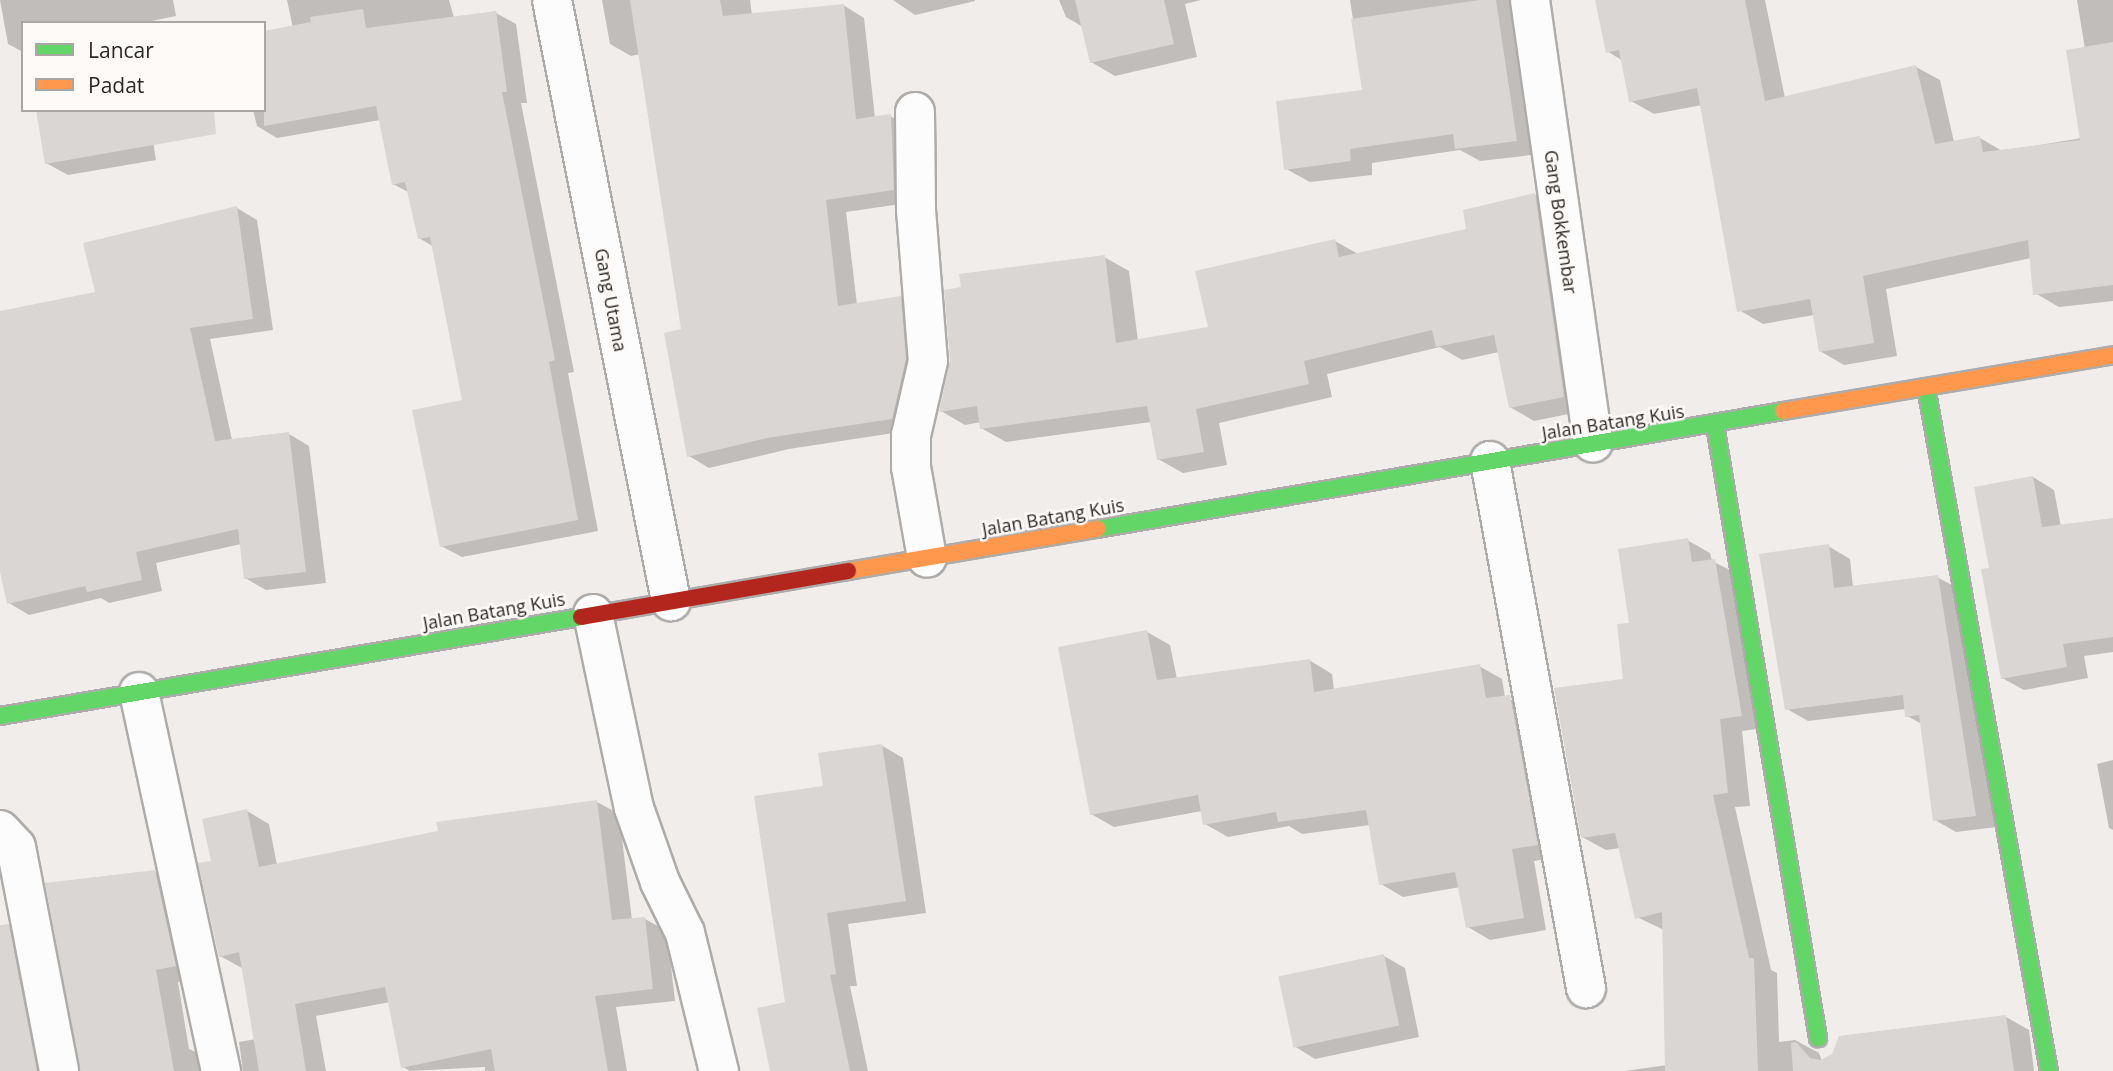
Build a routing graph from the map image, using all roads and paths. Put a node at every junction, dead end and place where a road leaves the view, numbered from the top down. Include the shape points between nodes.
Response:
1 (552, 0) edge
2 (1530, 0) edge
3 (915, 112) dead end
4 (2113, 355) edge
5 (1926, 387) junction
6 (1716, 425) junction
7 (1593, 443) junction
8 (1490, 461) junction
9 (927, 558) junction
10 (671, 601) junction
11 (593, 614) junction
12 (139, 692) junction
13 (0, 716) edge
14 (0, 830) edge
15 (1586, 988) dead end
16 (1818, 1038) dead end
17 (59, 1071) edge
18 (220, 1071) edge
19 (719, 1071) edge
20 (2049, 1071) edge

1 - 10 street, Gang Utama
2 - 7 street, Gang Bokkembar
3 - 9 street via 916,210 928,361 911,435 911,457
4 - 5 main road, Jalan Batang Kuis
5 - 6 main road, Jalan Batang Kuis
5 - 20 main road
6 - 7 main road, Jalan Batang Kuis
6 - 16 main road
7 - 8 main road, Jalan Batang Kuis
8 - 9 main road, Jalan Batang Kuis
8 - 15 street
9 - 10 main road, Jalan Batang Kuis
10 - 11 main road, Jalan Batang Kuis
11 - 12 main road, Jalan Batang Kuis
11 - 19 street via 634,808 660,882 685,933
12 - 13 main road, Jalan Batang Kuis
12 - 18 street
14 - 17 street via 16,847

